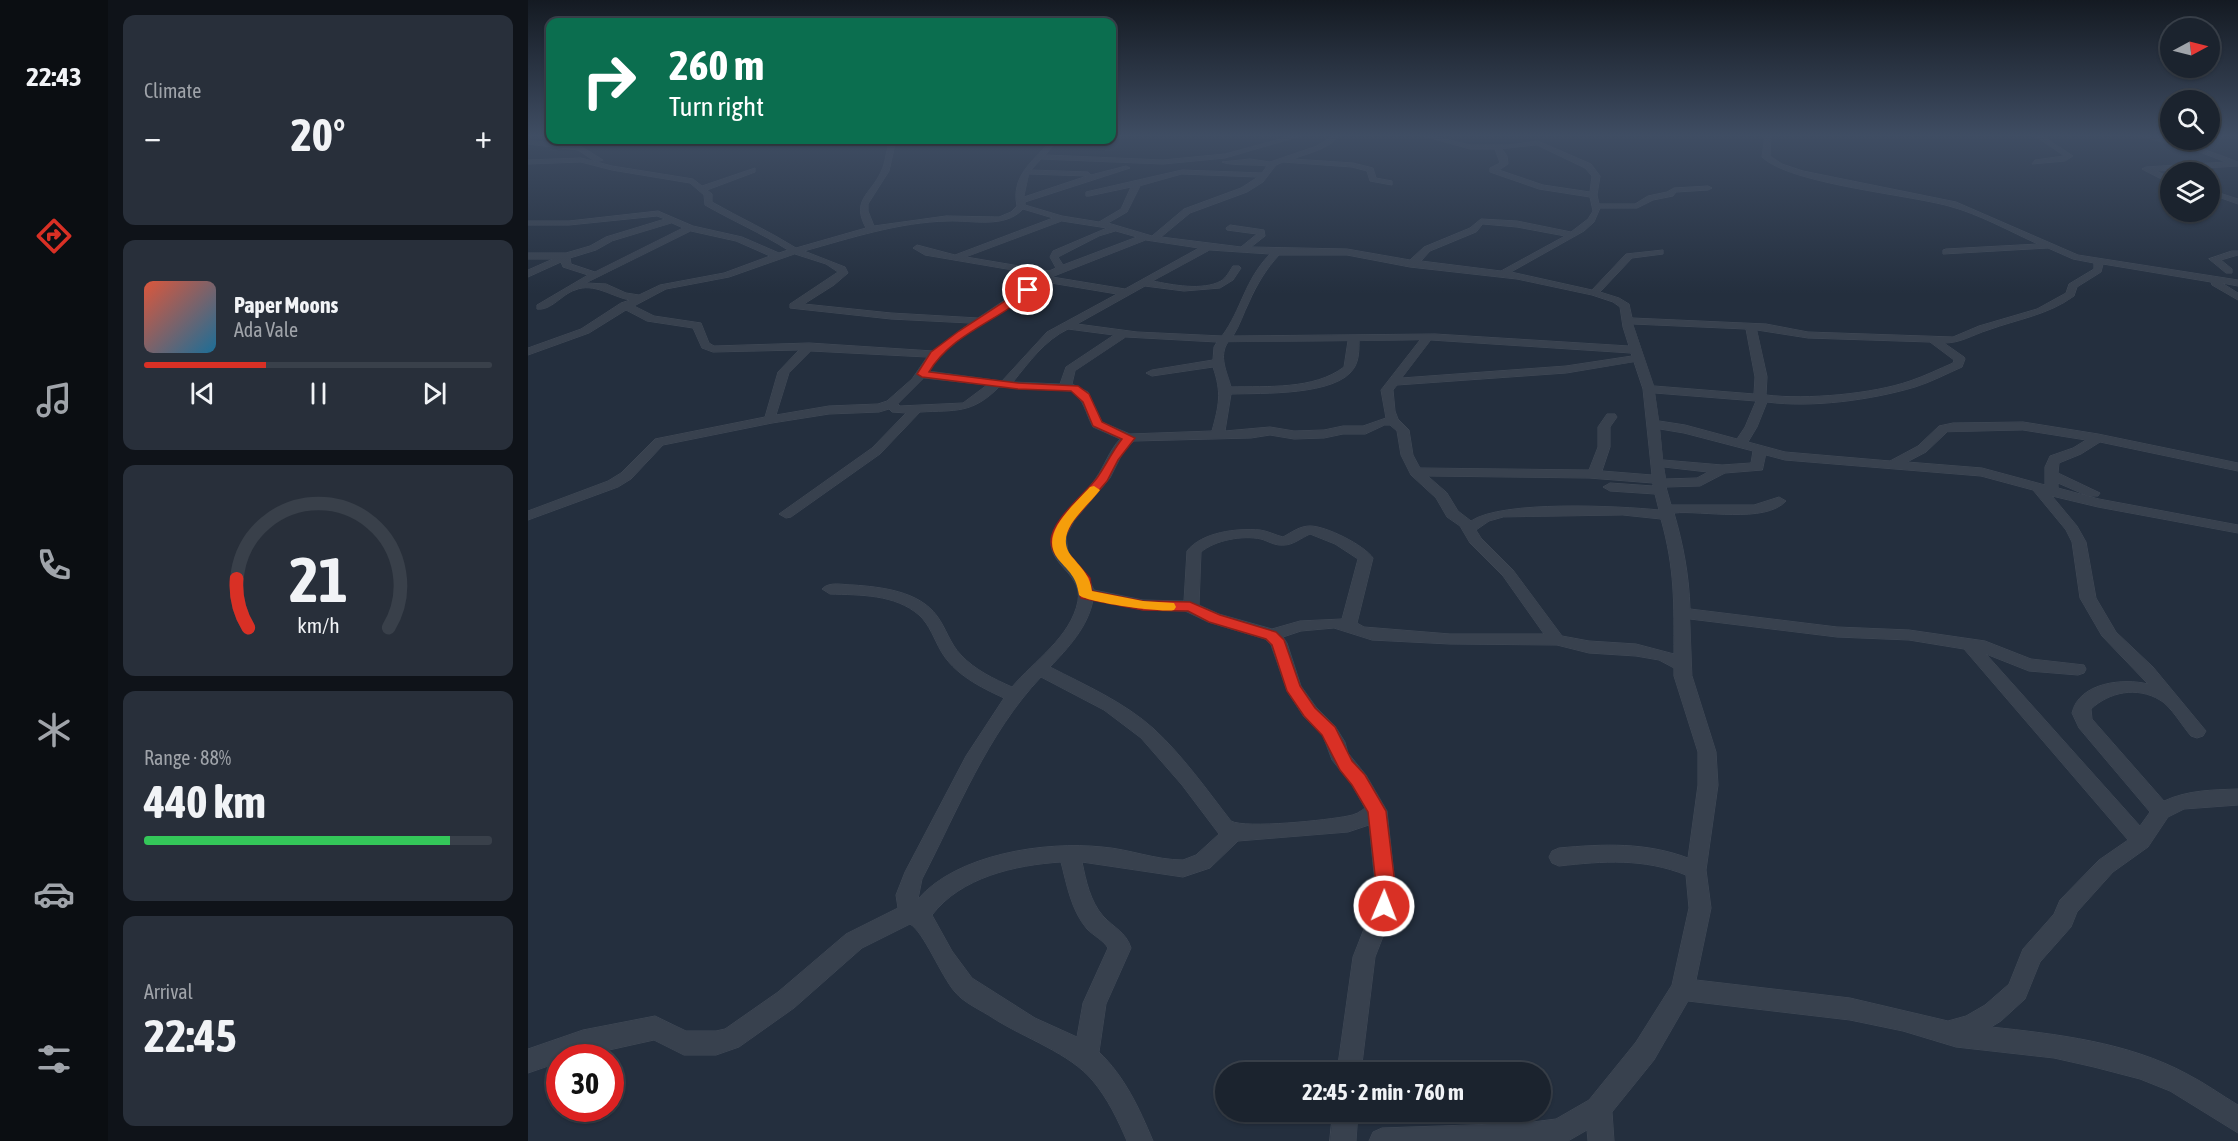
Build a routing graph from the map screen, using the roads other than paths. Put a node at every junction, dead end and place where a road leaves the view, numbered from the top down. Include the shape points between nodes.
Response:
1 (874, 188) edge
2 (1022, 188) edge
3 (1058, 188) edge
4 (1117, 188) edge
5 (1135, 188) edge
6 (1246, 188) edge
7 (1545, 188) edge
8 (1594, 188) edge
9 (1704, 188) edge
10 (1854, 188) edge
11 (701, 189) edge
12 (1089, 194) dead end
13 (1593, 195) junction
14 (2220, 196) edge
15 (2238, 202) edge
16 (1019, 203) junction
17 (1596, 206) junction
18 (1061, 218) junction
19 (672, 220) junction
20 (528, 223) edge
21 (751, 225) junction
22 (1108, 226) junction
23 (690, 228) junction
24 (1230, 228) dead end
25 (871, 229) junction
26 (721, 234) junction
27 (1572, 235) junction
28 (1149, 238) junction
29 (2045, 246) junction
30 (1208, 247) junction
31 (917, 248) dead end
32 (1244, 249) junction
33 (795, 250) junction
34 (1277, 252) junction
35 (1660, 252) dead end
36 (1946, 252) dead end
37 (2235, 253) dead end
38 (528, 256) edge
39 (566, 256) junction
40 (778, 256) junction
41 (956, 258) junction
42 (2099, 262) junction
43 (1410, 264) junction
44 (1236, 268) dead end
45 (2234, 271) edge
46 (528, 273) edge
47 (1052, 274) junction
48 (1502, 274) junction
49 (596, 275) junction
50 (2204, 275) junction
51 (1142, 282) junction
52 (2238, 283) edge
53 (574, 286) junction
54 (1124, 292) junction
55 (1594, 293) junction
56 (2238, 297) edge
57 (638, 298) junction
58 (625, 305) junction
59 (541, 307) dead end
60 (981, 321) junction
61 (1628, 321) junction
62 (1068, 326) junction
63 (1751, 327) junction
64 (1124, 333) junction
65 (1354, 337) junction
66 (1428, 337) junction
67 (1223, 339) junction
68 (1934, 341) junction
69 (809, 346) junction
70 (528, 352) edge
71 (935, 354) junction
72 (1639, 354) junction
73 (1217, 363) junction
74 (1152, 373) dead end
75 (922, 374) junction
76 (1393, 382) junction
77 (1001, 383) junction
78 (1065, 387) junction
79 (1649, 389) junction
80 (1226, 391) junction
81 (1762, 398) junction
82 (891, 404) junction
83 (916, 410) junction
84 (1611, 417) dead end
85 (772, 419) junction
86 (1393, 421) junction
87 (1652, 424) junction
88 (1218, 433) junction
89 (1129, 438) junction
90 (2098, 438) junction
91 (1740, 443) junction
92 (1760, 450) junction
93 (1658, 463) junction
94 (1891, 465) junction
95 (2238, 467) edge
96 (1722, 469) junction
97 (1416, 472) junction
98 (1595, 475) junction
99 (2052, 475) junction
100 (1660, 484) junction
101 (1610, 487) dead end
102 (2045, 489) junction
103 (1779, 501) dead end
104 (2123, 508) junction
105 (1667, 512) junction
106 (786, 514) dead end
107 (528, 516) edge
108 (1469, 528) junction
109 (2238, 529) edge
110 (830, 589) dead end
111 (1086, 595) junction
112 (1190, 606) junction
113 (1681, 613) junction
114 (1348, 624) junction
115 (1271, 635) junction
116 (1557, 640) junction
117 (1970, 646) junction
118 (1681, 664) junction
119 (1040, 669) junction
120 (2078, 669) dead end
121 (2166, 694) junction
122 (1014, 695) junction
123 (2197, 730) dead end
124 (2238, 797) edge
125 (1377, 811) junction
126 (2161, 811) junction
127 (1234, 833) junction
128 (2141, 841) junction
129 (1070, 853) junction
130 (1559, 857) dead end
131 (1696, 870) junction
132 (915, 914) junction
133 (1682, 989) junction
134 (1947, 1033) junction
135 (1086, 1057) junction
136 (528, 1061) edge
137 (1350, 1062) edge
138 (1599, 1108) junction
139 (2238, 1120) edge
140 (1345, 1122) edge
141 (1140, 1141) edge
142 (1343, 1141) edge
143 (1382, 1141) edge
144 (1602, 1141) edge

1 - 25 street via 864,202 863,216
2 - 16 street
3 - 16 street
4 - 12 street
5 - 22 street via 1124,210
6 - 28 street via 1187,211
7 - 13 street
8 - 13 street
9 - 17 street via 1674,190 1637,206
10 - 29 street via 1953,204
11 - 21 street via 709,196 710,205
13 - 17 street
14 - 15 street
16 - 18 street
16 - 25 street via 1000,219 946,218
17 - 27 street via 1592,219
18 - 22 street
18 - 41 street
19 - 20 street via 647,213 569,223
19 - 23 street
19 - 39 street
21 - 26 street
21 - 33 street
22 - 28 street
22 - 47 street via 1056,253
23 - 26 street
23 - 49 street
24 - 32 street via 1261,232
25 - 33 street
26 - 40 street
27 - 43 street via 1483,220 1473,230 1427,249
27 - 48 street
28 - 30 street
28 - 47 street
29 - 36 street
29 - 42 street
30 - 32 street
30 - 51 street
31 - 41 street
32 - 34 street
33 - 40 street
33 - 60 street via 829,262 843,273 795,304 796,308
34 - 43 street via 1347,252
34 - 67 street via 1260,270 1235,325
35 - 55 street via 1629,256
37 - 45 street via 2214,258
38 - 39 street
39 - 46 street
39 - 49 street via 566,266
40 - 57 street via 726,275 663,287
41 - 47 street
42 - 50 street
42 - 68 street via 2098,270 2072,286 2071,294 2043,311 1964,338
43 - 48 street
44 - 51 street via 1218,285
45 - 50 street
47 - 54 street
47 - 60 street
48 - 55 street
49 - 53 street
50 - 52 street
50 - 56 street
51 - 54 street
53 - 57 street via 606,287
53 - 59 street
54 - 62 street
55 - 61 street via 1625,306
57 - 58 street
58 - 69 street via 651,319 697,325 706,347
58 - 70 street via 574,336
60 - 71 street
61 - 63 street
61 - 72 street
62 - 64 street
62 - 77 street via 1051,334
63 - 68 street via 1811,336
63 - 81 street
64 - 67 street
64 - 78 street via 1070,369
65 - 66 street
65 - 67 street
65 - 80 street via 1348,370 1325,383
66 - 72 street
66 - 76 street
67 - 73 street
68 - 81 street via 1960,362 1913,384 1882,392 1812,400
69 - 71 street
69 - 85 street via 784,372
71 - 75 street
72 - 76 street via 1592,367
72 - 79 street
73 - 74 street
73 - 80 street
75 - 77 street
75 - 82 street
76 - 86 street via 1387,395
77 - 78 street
77 - 83 street via 966,406
78 - 89 street via 1084,394 1097,424
79 - 81 street
79 - 87 street
80 - 88 street
81 - 91 street via 1753,428
82 - 83 street via 896,409
82 - 85 street
83 - 106 street via 876,451
84 - 98 street via 1602,434 1604,449 1596,462
85 - 107 street via 659,442 613,484
86 - 88 street via 1365,430 1324,434 1294,435 1270,430
86 - 97 street via 1402,430 1407,455
87 - 91 street
87 - 93 street
88 - 89 street
89 - 111 street via 1103,479 1059,534 1062,555 1083,578
90 - 94 street via 2023,426 1953,427 1943,429 1922,448
90 - 95 street
90 - 99 street via 2055,459 2050,469
91 - 92 street
92 - 94 street via 1812,460
92 - 96 street via 1757,467
93 - 96 street
93 - 100 street
94 - 102 street via 1982,472
96 - 100 street via 1704,481
97 - 98 street
97 - 108 street
98 - 100 street
99 - 102 street
99 - 104 street
100 - 101 street
100 - 105 street
102 - 104 street
102 - 121 street via 2079,542 2086,589 2095,613 2110,636
103 - 105 street via 1768,507 1681,507
104 - 109 street
105 - 108 street via 1503,513 1484,518
105 - 113 street via 1682,581
108 - 116 street
110 - 122 street via 881,592 924,611 959,663 992,686
111 - 112 street via 1143,605
111 - 119 street via 1074,626
112 - 114 street via 1194,551 1200,544 1253,534 1285,541 1312,530 1358,550 1366,558
112 - 115 street via 1214,618
113 - 117 street via 1868,635 1909,635
113 - 118 street
114 - 115 street via 1320,623
114 - 116 street via 1372,635
115 - 125 street via 1285,656 1293,687 1332,736 1339,755
116 - 118 street via 1663,655
117 - 120 street via 1996,650 2029,665
117 - 128 street
118 - 131 street via 1707,752 1706,807
119 - 122 street
119 - 127 street via 1110,706 1147,733 1224,827
121 - 123 street
121 - 126 street via 2117,685 2091,699 2080,711 2085,723
122 - 132 street via 912,878 907,896 908,907
124 - 126 street via 2191,800
125 - 127 street via 1348,824
125 - 137 street via 1384,906 1364,957
126 - 128 street
127 - 129 street via 1199,864 1190,867 1172,868
128 - 134 street via 2106,866 2068,907 2063,920 2031,956 2018,991 1993,1013 1971,1026
129 - 132 street via 1038,854 986,867 946,887
129 - 135 street via 1075,881 1087,910 1120,948 1095,1003
130 - 131 street via 1632,852 1668,858
131 - 133 street via 1700,908
132 - 135 street via 964,986 1018,1021
132 - 136 street via 854,940 786,1000 731,1039 684,1043 655,1028 593,1040
133 - 134 street via 1850,1009
133 - 138 street via 1644,1051
134 - 139 street via 2054,1046 2140,1067 2178,1082
135 - 141 street via 1122,1101
138 - 143 street via 1559,1132
138 - 144 street
140 - 142 street

